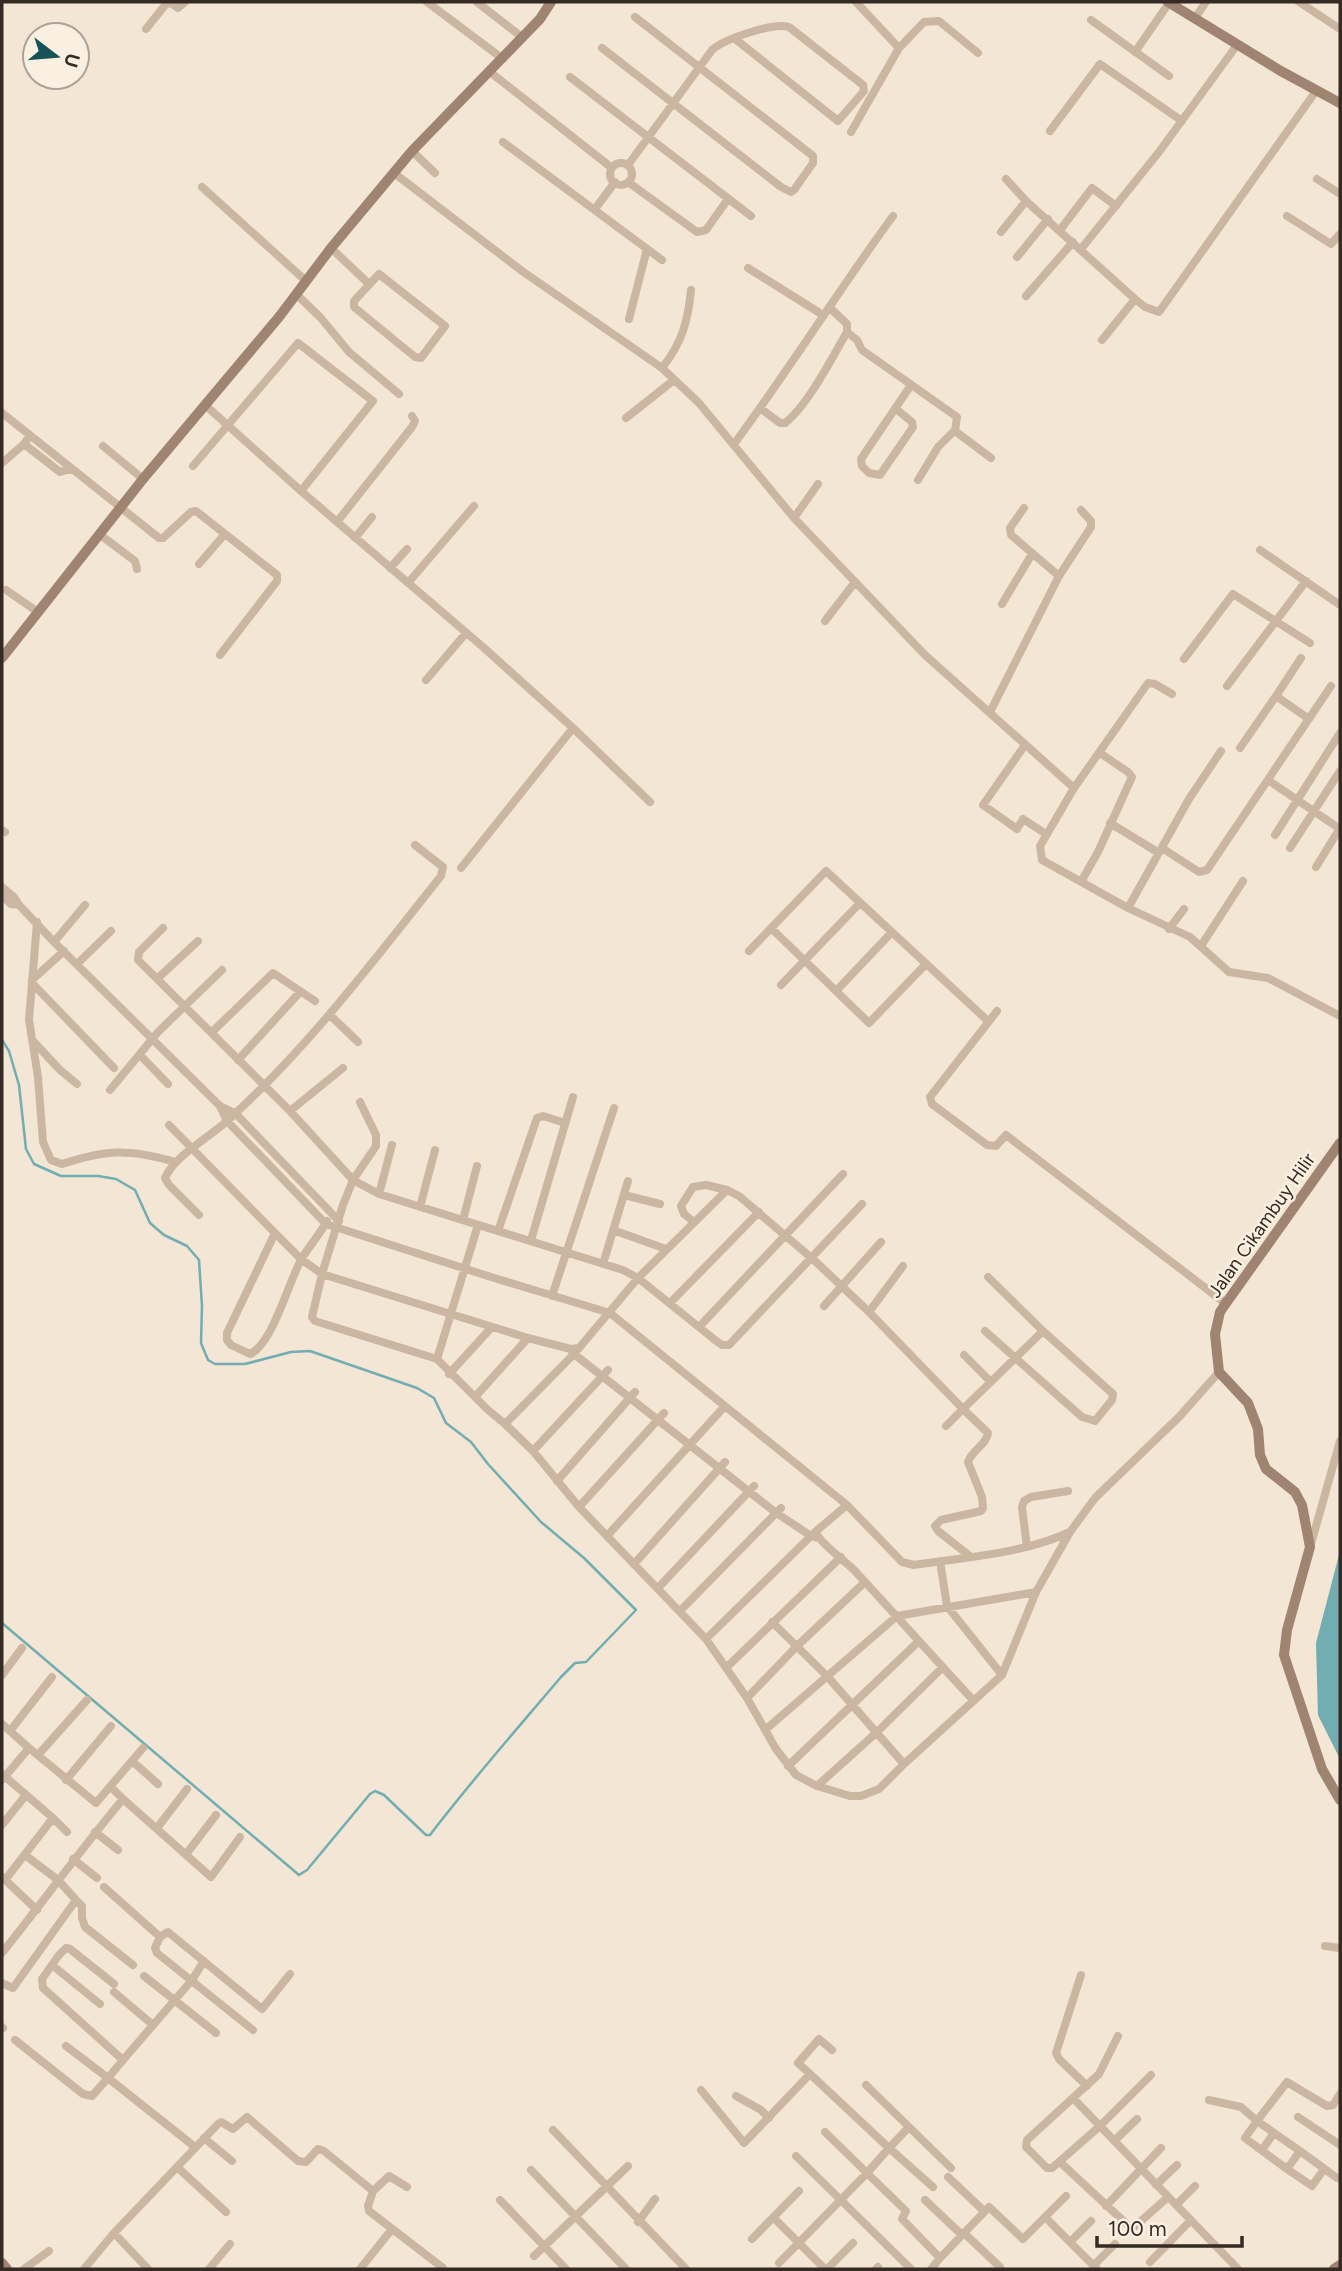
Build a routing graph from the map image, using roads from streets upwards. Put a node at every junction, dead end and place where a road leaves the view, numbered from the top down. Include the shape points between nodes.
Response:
1 (185, 2) edge
2 (427, 2) edge
3 (477, 2) edge
4 (551, 2) edge
5 (1168, 2) edge
6 (1206, 2) edge
7 (1298, 2) edge
8 (860, 3) edge
9 (635, 18) dead end
10 (1195, 18) junction
11 (1091, 20) dead end
12 (146, 29) dead end
13 (1340, 29) edge
14 (523, 38) junction
15 (734, 38) junction
16 (1237, 45) junction
17 (602, 48) dead end
18 (899, 48) junction
19 (1135, 52) junction
20 (978, 53) dead end
21 (503, 59) junction
22 (700, 67) junction
23 (489, 72) junction
24 (1169, 76) dead end
25 (570, 77) dead end
26 (1316, 91) junction
27 (674, 103) junction
28 (1340, 103) edge
29 (1182, 121) junction
30 (1050, 131) dead end
31 (851, 132) dead end
32 (649, 137) junction
33 (503, 142) dead end
34 (412, 151) junction
35 (628, 165) junction
36 (612, 168) junction
37 (394, 173) junction
38 (435, 173) dead end
39 (1006, 179) dead end
40 (1317, 179) dead end
41 (614, 182) junction
42 (628, 182) junction
43 (202, 187) dead end
44 (1340, 194) edge
45 (728, 200) junction
46 (1026, 201) junction
47 (1116, 206) junction
48 (595, 209) junction
49 (751, 216) dead end
50 (893, 216) dead end
51 (1287, 216) dead end
52 (1048, 219) junction
53 (1060, 230) junction
54 (1000, 232) dead end
55 (1340, 234) edge
56 (1073, 242) junction
57 (331, 248) junction
58 (647, 248) junction
59 (1081, 249) junction
60 (1017, 257) dead end
61 (662, 260) dead end
62 (748, 268) dead end
63 (306, 281) junction
64 (365, 281) junction
65 (691, 290) dead end
66 (296, 294) junction
67 (1026, 296) dead end
68 (1135, 299) junction
69 (829, 307) junction
70 (823, 315) junction
71 (629, 319) dead end
72 (846, 332) junction
73 (1102, 340) dead end
74 (662, 368) junction
75 (674, 380) junction
76 (911, 385) junction
77 (399, 394) dead end
78 (205, 405) junction
79 (760, 408) junction
80 (895, 408) junction
81 (2, 413) edge
82 (412, 416) dead end
83 (626, 418) dead end
84 (227, 424) junction
85 (955, 430) junction
86 (26, 439) junction
87 (734, 444) junction
88 (103, 446) dead end
89 (991, 458) dead end
90 (2, 463) edge
91 (193, 466) dead end
92 (143, 479) junction
93 (918, 480) dead end
94 (818, 484) dead end
95 (301, 491) junction
96 (474, 506) dead end
97 (121, 507) junction
98 (1024, 508) dead end
99 (1081, 510) dead end
100 (372, 517) dead end
101 (793, 518) junction
102 (337, 522) junction
103 (99, 534) junction
104 (224, 535) junction
105 (355, 538) junction
106 (407, 549) dead end
107 (1259, 550) dead end
108 (1032, 554) junction
109 (199, 564) dead end
110 (390, 568) junction
111 (136, 569) dead end
112 (1059, 576) junction
113 (1306, 581) junction
114 (855, 582) junction
115 (408, 583) junction
116 (6, 590) dead end
117 (1002, 604) dead end
118 (1340, 605) edge
119 (38, 612) junction
120 (825, 621) dead end
121 (1275, 621) junction
122 (466, 633) junction
123 (1310, 643) dead end
124 (220, 655) dead end
125 (2, 658) edge
126 (1301, 658) dead end
127 (1184, 659) dead end
128 (425, 680) dead end
129 (1227, 686) dead end
130 (1331, 686) dead end
131 (1172, 694) dead end
132 (1276, 696) junction
133 (990, 712) junction
134 (1309, 719) junction
135 (573, 727) junction
136 (1340, 733) edge
137 (1026, 745) junction
138 (1240, 748) dead end
139 (1221, 751) dead end
140 (1100, 752) junction
141 (1340, 771) edge
142 (1268, 780) junction
143 (1074, 788) junction
144 (1298, 800) junction
145 (650, 802) dead end
146 (1314, 811) junction
147 (1110, 824) junction
148 (1340, 829) edge
149 (1046, 834) junction
150 (1275, 835) dead end
151 (415, 845) dead end
152 (1290, 848) dead end
153 (1160, 850) junction
154 (1316, 867) dead end
155 (461, 868) dead end
156 (1082, 880) junction
157 (1243, 881) dead end
158 (2, 887) edge
159 (2, 896) edge
160 (860, 902) junction
161 (19, 905) junction
162 (85, 905) dead end
163 (1128, 908) junction
164 (1184, 909) dead end
165 (37, 922) junction
166 (163, 928) dead end
167 (771, 928) junction
168 (1169, 929) junction
169 (111, 930) dead end
170 (892, 932) junction
171 (198, 941) dead end
172 (54, 942) junction
173 (1201, 946) junction
174 (64, 951) junction
175 (749, 951) dead end
176 (805, 960) junction
177 (77, 964) junction
178 (926, 964) junction
179 (222, 970) dead end
180 (158, 978) junction
181 (32, 981) junction
182 (781, 985) dead end
183 (836, 991) junction
184 (300, 992) junction
185 (316, 1001) dead end
186 (185, 1005) junction
187 (997, 1011) dead end
188 (330, 1015) junction
189 (1340, 1016) edge
190 (988, 1021) junction
191 (212, 1032) junction
192 (153, 1040) junction
193 (34, 1041) junction
194 (358, 1042) dead end
195 (140, 1055) junction
196 (238, 1060) junction
197 (114, 1068) dead end
198 (343, 1068) dead end
199 (77, 1084) dead end
200 (168, 1084) dead end
201 (265, 1086) junction
202 (110, 1090) dead end
203 (573, 1097) dead end
204 (360, 1102) dead end
205 (220, 1106) junction
206 (614, 1108) dead end
207 (290, 1111) junction
208 (235, 1113) junction
209 (227, 1121) junction
210 (565, 1124) junction
211 (169, 1125) dead end
212 (392, 1144) dead end
213 (193, 1149) junction
214 (1339, 1149) edge
215 (435, 1150) dead end
216 (176, 1162) junction
217 (477, 1166) dead end
218 (843, 1174) dead end
219 (353, 1180) junction
220 (628, 1181) dead end
221 (727, 1190) junction
222 (379, 1194) junction
223 (624, 1195) junction
224 (660, 1204) dead end
225 (862, 1204) dead end
226 (420, 1207) junction
227 (759, 1212) junction
228 (199, 1215) dead end
229 (463, 1220) junction
230 (337, 1222) junction
231 (694, 1222) junction
232 (326, 1224) junction
233 (478, 1225) junction
234 (613, 1230) junction
235 (498, 1231) junction
236 (275, 1233) junction
237 (785, 1234) junction
238 (531, 1240) junction
239 (881, 1242) dead end
240 (666, 1248) junction
241 (566, 1252) junction
242 (811, 1258) junction
243 (301, 1259) junction
244 (603, 1264) junction
245 (903, 1266) dead end
246 (464, 1269) junction
247 (322, 1274) junction
248 (988, 1277) dead end
249 (638, 1278) junction
250 (842, 1286) junction
251 (552, 1296) junction
252 (670, 1303) junction
253 (1225, 1304) junction
254 (824, 1306) dead end
255 (869, 1312) junction
256 (610, 1313) junction
257 (450, 1316) junction
258 (699, 1327) junction
259 (491, 1328) junction
260 (985, 1331) dead end
261 (1042, 1331) junction
262 (528, 1338) junction
263 (575, 1350) junction
264 (964, 1355) dead end
265 (1015, 1358) junction
266 (437, 1359) junction
267 (606, 1373) junction
268 (450, 1374) junction
269 (1222, 1376) junction
270 (991, 1382) junction
271 (632, 1394) junction
272 (475, 1397) junction
273 (724, 1407) junction
274 (963, 1409) junction
275 (661, 1417) junction
276 (505, 1423) junction
277 (946, 1426) dead end
278 (1340, 1441) edge
279 (689, 1443) junction
280 (533, 1451) junction
281 (723, 1465) junction
282 (557, 1480) junction
283 (752, 1489) junction
284 (1068, 1491) dead end
285 (846, 1504) junction
286 (579, 1507) junction
287 (778, 1510) junction
288 (1070, 1532) junction
289 (815, 1535) junction
290 (607, 1536) junction
291 (1027, 1547) junction
292 (1310, 1547) junction
293 (841, 1557) junction
294 (971, 1557) junction
295 (940, 1561) junction
296 (634, 1564) junction
297 (865, 1582) junction
298 (657, 1588) junction
299 (1036, 1592) junction
300 (947, 1606) junction
301 (680, 1611) junction
302 (897, 1616) junction
303 (772, 1622) junction
304 (706, 1639) junction
305 (919, 1641) junction
306 (797, 1646) junction
307 (22, 1648) dead end
308 (727, 1667) junction
309 (943, 1667) junction
310 (2, 1675) edge
311 (1002, 1675) junction
312 (827, 1676) junction
313 (52, 1677) dead end
314 (747, 1698) junction
315 (87, 1700) dead end
316 (973, 1700) junction
317 (853, 1705) junction
318 (2, 1724) edge
319 (111, 1726) dead end
320 (765, 1730) junction
321 (10, 1731) junction
322 (876, 1733) junction
323 (29, 1748) junction
324 (143, 1748) dead end
325 (38, 1755) junction
326 (132, 1761) junction
327 (904, 1764) junction
328 (788, 1766) junction
329 (3, 1777) edge
330 (66, 1780) junction
331 (158, 1784) dead end
332 (817, 1786) junction
333 (111, 1787) junction
334 (187, 1789) dead end
335 (26, 1795) junction
336 (123, 1799) junction
337 (1340, 1800) edge
338 (216, 1815) dead end
339 (52, 1818) junction
340 (2, 1825) edge
341 (157, 1828) junction
342 (67, 1832) dead end
343 (95, 1832) junction
344 (240, 1837) dead end
345 (118, 1850) dead end
346 (187, 1853) junction
347 (25, 1854) junction
348 (73, 1859) junction
349 (97, 1878) dead end
350 (3, 1879) edge
351 (58, 1880) junction
352 (104, 1887) dead end
353 (76, 1900) junction
354 (37, 1910) junction
355 (160, 1937) junction
356 (1325, 1946) dead end
357 (1340, 1948) edge
358 (2, 1953) edge
359 (204, 1961) junction
360 (52, 1965) junction
361 (133, 1965) dead end
362 (290, 1974) dead end
363 (1081, 1975) dead end
364 (144, 1976) dead end
365 (192, 1980) junction
366 (2, 1983) edge
367 (174, 2001) junction
368 (100, 2004) dead end
369 (153, 2025) junction
370 (253, 2031) dead end
371 (216, 2033) dead end
372 (1118, 2036) dead end
373 (15, 2040) dead end
374 (66, 2046) dead end
375 (832, 2050) dead end
376 (123, 2060) junction
377 (810, 2074) junction
378 (1151, 2075) dead end
379 (108, 2078) junction
380 (866, 2085) dead end
381 (1087, 2086) junction
382 (701, 2090) dead end
383 (1340, 2094) edge
384 (736, 2096) dead end
385 (1073, 2098) junction
386 (1209, 2100) dead end
387 (1298, 2117) dead end
388 (769, 2118) junction
389 (1137, 2119) dead end
390 (1257, 2121) junction
391 (1100, 2126) junction
392 (909, 2127) junction
393 (553, 2130) dead end
394 (825, 2132) dead end
395 (1275, 2133) junction
396 (204, 2138) junction
397 (1114, 2141) junction
398 (1340, 2145) edge
399 (195, 2147) junction
400 (889, 2148) junction
401 (1161, 2148) dead end
402 (1262, 2150) junction
403 (1300, 2151) junction
404 (796, 2156) dead end
405 (232, 2161) dead end
406 (1060, 2162) junction
407 (628, 2165) dead end
408 (1177, 2165) dead end
409 (177, 2167) junction
410 (951, 2168) dead end
411 (1140, 2168) junction
412 (1287, 2169) junction
413 (1324, 2169) junction
414 (531, 2170) dead end
415 (867, 2174) junction
416 (948, 2177) dead end
417 (1337, 2178) dead end
418 (1156, 2185) junction
419 (1195, 2186) dead end
420 (606, 2187) junction
421 (933, 2187) dead end
422 (407, 2188) dead end
423 (373, 2191) junction
424 (799, 2191) dead end
425 (1066, 2196) dead end
426 (1168, 2197) junction
427 (655, 2199) dead end
428 (500, 2200) dead end
429 (925, 2200) dead end
430 (841, 2202) junction
431 (1176, 2205) junction
432 (1106, 2206) junction
433 (984, 2211) junction
434 (226, 2212) dead end
435 (576, 2216) junction
436 (1045, 2217) junction
437 (774, 2218) junction
438 (1091, 2221) dead end
439 (1191, 2221) junction
440 (638, 2222) junction
441 (392, 2229) junction
442 (114, 2233) junction
443 (963, 2234) junction
444 (752, 2239) dead end
445 (1070, 2242) junction
446 (799, 2243) junction
447 (853, 2243) dead end
448 (230, 2244) dead end
449 (1115, 2244) dead end
450 (544, 2246) junction
451 (49, 2252) dead end
452 (534, 2256) dead end
453 (940, 2258) junction
454 (1150, 2262) dead end
455 (2, 2263) edge
456 (779, 2263) dead end
457 (1340, 2265) edge
458 (1000, 2267) dead end
459 (443, 2268) edge
460 (1095, 2268) edge
461 (7, 2269) edge
462 (24, 2269) edge
463 (84, 2269) edge
464 (148, 2269) edge
465 (209, 2269) edge
466 (360, 2269) edge
467 (565, 2269) edge
468 (626, 2269) edge
469 (686, 2269) edge
470 (824, 2269) edge
471 (911, 2269) edge
472 (931, 2269) edge
473 (1238, 2269) edge
474 (1334, 2269) edge

1 - 12 street via 180,8 166,4
2 - 21 street
3 - 14 street
4 - 14 street
5 - 10 street
5 - 19 street
6 - 10 street
7 - 13 street
8 - 18 street
9 - 22 street
10 - 16 street
11 - 19 street
14 - 21 street
15 - 15 street via 838,121 864,91 863,85 789,27 778,25
15 - 22 street via 717,46
16 - 26 street
16 - 29 street
17 - 27 street
18 - 20 street via 924,22 939,21
18 - 31 street
19 - 24 street
21 - 23 street
22 - 27 street
22 - 27 street via 813,156 794,190 781,187
23 - 34 street
23 - 36 street
25 - 32 street
26 - 28 street
26 - 68 street via 1162,309 1155,312
27 - 32 street
29 - 30 street via 1100,64
29 - 47 street
32 - 35 street
32 - 45 street
33 - 48 street
34 - 37 street
34 - 38 street
35 - 36 street
35 - 42 street via 632,175
36 - 41 street
37 - 57 street
37 - 74 street via 522,271
39 - 46 street
40 - 44 street
41 - 42 street
41 - 48 street
42 - 45 street via 697,232 706,230
43 - 63 street
45 - 49 street
46 - 52 street
46 - 54 street
47 - 53 street via 1092,188
47 - 59 street
48 - 58 street
50 - 69 street
51 - 55 street via 1331,244
52 - 53 street
52 - 60 street
53 - 56 street
56 - 59 street
56 - 67 street
57 - 63 street
57 - 64 street
58 - 61 street
58 - 71 street
59 - 68 street
62 - 70 street
63 - 66 street
64 - 64 street via 354,301 355,309 421,358 444,326 382,275
65 - 74 street via 679,343
66 - 77 street via 349,352
66 - 78 street
68 - 73 street
69 - 70 street
69 - 72 street via 847,324
70 - 79 street
72 - 76 street via 862,350
72 - 79 street via 792,417 780,423
74 - 75 street
75 - 83 street
75 - 87 street
76 - 80 street
76 - 85 street via 957,417
78 - 84 street
78 - 92 street
79 - 87 street
80 - 80 street via 913,427 880,475 869,473 861,459
81 - 86 street
82 - 102 street via 412,427
84 - 91 street
84 - 95 street
84 - 95 street via 297,343 372,399
85 - 89 street
85 - 93 street via 938,447
86 - 90 street
86 - 97 street
87 - 101 street
88 - 92 street
92 - 97 street
94 - 101 street
95 - 102 street
96 - 115 street
97 - 103 street
97 - 104 street via 162,539 193,510
98 - 108 street via 1010,528 1011,535
99 - 112 street via 1092,523
100 - 105 street
101 - 114 street
102 - 105 street
103 - 111 street via 135,561
103 - 119 street
104 - 109 street
104 - 124 street via 278,579
105 - 110 street
106 - 110 street
107 - 113 street
108 - 112 street
108 - 117 street
110 - 115 street
112 - 133 street
113 - 118 street
113 - 121 street
114 - 120 street
114 - 133 street via 935,665
115 - 122 street
116 - 119 street
119 - 125 street
121 - 123 street
121 - 127 street via 1231,595
121 - 129 street
122 - 128 street
122 - 135 street
126 - 132 street
130 - 134 street
131 - 140 street via 1148,683
132 - 134 street
132 - 138 street
133 - 137 street
134 - 142 street
135 - 145 street
135 - 155 street
136 - 144 street
137 - 143 street
137 - 149 street via 983,805 1017,829 1023,818
139 - 153 street
140 - 143 street
140 - 147 street via 1132,777
141 - 146 street
142 - 144 street
142 - 153 street via 1205,872
143 - 149 street
144 - 146 street
144 - 150 street
146 - 148 street
146 - 152 street
147 - 153 street
147 - 156 street
148 - 154 street
149 - 156 street via 1040,846 1042,860
151 - 188 street via 441,864 443,873
153 - 163 street
156 - 163 street
157 - 173 street
158 - 161 street
159 - 161 street
160 - 167 street via 826,871
160 - 170 street
160 - 176 street
161 - 165 street
162 - 172 street
163 - 168 street
164 - 168 street
165 - 172 street
165 - 181 street
166 - 180 street via 137,956
167 - 175 street
167 - 176 street
168 - 173 street
169 - 177 street
170 - 178 street
170 - 183 street
171 - 180 street
172 - 174 street
173 - 189 street via 1229,972 1268,978
174 - 177 street
174 - 181 street
176 - 182 street
176 - 183 street
177 - 192 street
178 - 183 street via 869,1023
178 - 190 street
179 - 186 street
180 - 186 street
181 - 193 street via 29,1020
181 - 197 street
184 - 185 street
184 - 191 street via 273,973
184 - 196 street
186 - 191 street
186 - 192 street
187 - 190 street
188 - 194 street
188 - 201 street
190 - 253 street via 930,1097 932,1104 987,1145 996,1146 1006,1135
191 - 196 street
192 - 195 street
192 - 205 street
193 - 199 street
193 - 216 street via 43,1142 51,1160 62,1164 118,1151
195 - 200 street
195 - 202 street
196 - 201 street
198 - 207 street
201 - 207 street
201 - 208 street
203 - 210 street
204 - 219 street via 377,1141
205 - 208 street
205 - 209 street
206 - 241 street
207 - 219 street
208 - 209 street
208 - 230 street
209 - 213 street
209 - 232 street
210 - 235 street via 543,1116 535,1120
210 - 238 street
211 - 213 street
212 - 222 street
213 - 216 street
213 - 236 street
214 - 253 street, Jalan Cikambuy Hilir
215 - 226 street
216 - 228 street via 165,1177 167,1182
217 - 229 street
218 - 237 street
219 - 222 street
219 - 230 street
220 - 223 street
221 - 227 street
221 - 231 street
221 - 231 street via 693,1187 681,1206
222 - 226 street
223 - 224 street
223 - 234 street
225 - 242 street
226 - 229 street
227 - 237 street
227 - 252 street
229 - 233 street
230 - 232 street
230 - 246 street
230 - 247 street
231 - 240 street
232 - 243 street
233 - 235 street
233 - 246 street
234 - 240 street
234 - 244 street
235 - 238 street
236 - 243 street
236 - 243 street via 227,1332 231,1345 250,1354 256,1350 276,1319
237 - 242 street
237 - 258 street
238 - 241 street
239 - 250 street
240 - 249 street
241 - 244 street
241 - 251 street
242 - 250 street
242 - 258 street via 729,1345 722,1345
243 - 247 street
244 - 249 street
245 - 255 street
246 - 251 street
246 - 257 street
247 - 257 street
247 - 266 street via 312,1315 315,1321
248 - 261 street
249 - 252 street
249 - 256 street
250 - 254 street
250 - 255 street
251 - 256 street
252 - 258 street
253 - 269 street, Jalan Cikambuy Hilir via 1215,1334
255 - 274 street
256 - 263 street
256 - 273 street
257 - 259 street
257 - 266 street
259 - 262 street
259 - 268 street
260 - 265 street
261 - 265 street
261 - 265 street via 1113,1394 1095,1421 1082,1417
262 - 263 street
262 - 272 street
263 - 267 street
263 - 276 street
264 - 270 street
265 - 270 street
266 - 268 street
267 - 271 street
267 - 280 street
268 - 272 street
269 - 288 street via 1095,1498
269 - 292 street via 1250,1408 1266,1469 1298,1495
270 - 274 street
271 - 275 street
271 - 282 street
272 - 276 street
273 - 279 street
273 - 285 street
274 - 277 street
274 - 294 street via 988,1433 968,1462 983,1508 941,1520 935,1526
275 - 279 street
275 - 286 street
276 - 280 street
278 - 292 street
279 - 281 street
279 - 290 street
280 - 282 street
281 - 283 street
281 - 296 street
282 - 286 street
283 - 287 street
283 - 298 street
284 - 291 street via 1024,1501
285 - 289 street
285 - 295 street via 902,1562
286 - 290 street
287 - 289 street
287 - 301 street
288 - 291 street
288 - 299 street
289 - 293 street
289 - 304 street
290 - 296 street
291 - 294 street
292 - 337 street via 1286,1630 1284,1655 1322,1769
293 - 297 street
293 - 303 street
294 - 295 street
295 - 300 street
296 - 298 street
297 - 302 street
297 - 306 street
298 - 301 street
299 - 300 street
299 - 311 street
300 - 302 street
300 - 311 street
301 - 304 street
302 - 305 street
302 - 312 street
303 - 306 street
303 - 308 street
304 - 308 street
305 - 309 street
305 - 317 street
306 - 312 street
306 - 314 street
307 - 310 street
308 - 314 street
309 - 316 street
309 - 322 street
311 - 316 street
312 - 317 street
312 - 320 street
313 - 321 street
314 - 320 street
315 - 325 street
316 - 327 street
317 - 322 street
317 - 328 street
318 - 321 street
319 - 330 street
320 - 328 street
321 - 323 street
322 - 327 street
322 - 332 street
323 - 325 street
323 - 329 street
324 - 326 street
325 - 330 street
326 - 331 street
326 - 333 street
327 - 332 street via 879,1789 861,1796
328 - 332 street
329 - 335 street
330 - 333 street via 95,1803
333 - 336 street
334 - 341 street
335 - 339 street
335 - 340 street
336 - 341 street
336 - 343 street
338 - 346 street
339 - 342 street
339 - 347 street
341 - 346 street
343 - 345 street
343 - 348 street
344 - 346 street via 211,1877
347 - 350 street
347 - 351 street
348 - 349 street
348 - 351 street
350 - 354 street
351 - 353 street
351 - 354 street
352 - 355 street
353 - 361 street via 82,1906 85,1927
353 - 366 street via 13,1988
354 - 358 street
355 - 359 street via 167,1932
355 - 365 street via 155,1951
356 - 357 street
359 - 362 street via 262,2009
359 - 365 street
360 - 368 street
360 - 369 street via 70,1949
360 - 376 street via 41,1982 46,1992
363 - 381 street via 1056,2053
364 - 367 street
365 - 367 street
365 - 370 street
367 - 369 street
367 - 371 street
369 - 376 street
372 - 381 street via 1101,2071
373 - 379 street via 83,2094 92,2096
374 - 379 street
375 - 377 street via 819,2039 798,2063
376 - 379 street
377 - 388 street
377 - 400 street
378 - 391 street
379 - 399 street
380 - 392 street
381 - 385 street
382 - 388 street via 744,2143
383 - 390 street via 1327,2106 1287,2082
384 - 388 street
385 - 391 street
385 - 406 street via 1026,2142 1049,2169
386 - 390 street via 1241,2107
387 - 398 street
389 - 397 street
390 - 395 street
390 - 402 street via 1245,2138
391 - 397 street
391 - 406 street
392 - 400 street
392 - 410 street
393 - 420 street
394 - 415 street
395 - 402 street
395 - 403 street
396 - 399 street
396 - 405 street
396 - 423 street via 220,2123 233,2129 250,2117 298,2161 306,2162 315,2150 322,2150
397 - 411 street
399 - 409 street
400 - 415 street
400 - 421 street
401 - 411 street
402 - 412 street
403 - 412 street
403 - 413 street
404 - 430 street
406 - 432 street
407 - 420 street
408 - 418 street
409 - 434 street
409 - 442 street
411 - 418 street
411 - 432 street
412 - 413 street via 1312,2186
413 - 417 street
414 - 435 street
415 - 430 street
415 - 453 street via 905,2211 903,2220
416 - 433 street
418 - 426 street
419 - 431 street
420 - 435 street
420 - 440 street
422 - 423 street via 389,2176
423 - 441 street via 368,2209
424 - 437 street
425 - 436 street
426 - 431 street
426 - 432 street via 1133,2229
427 - 440 street
428 - 450 street
429 - 443 street
430 - 446 street
430 - 471 street
431 - 439 street
433 - 436 street via 989,2207 1023,2239
433 - 443 street
435 - 450 street
435 - 468 street
436 - 445 street
437 - 444 street
437 - 446 street
438 - 445 street
439 - 454 street
439 - 473 street
440 - 469 street
441 - 459 street
441 - 466 street
442 - 463 street
442 - 464 street
443 - 453 street
443 - 458 street
445 - 460 street
446 - 456 street
446 - 470 street
447 - 470 street
448 - 465 street
449 - 460 street
450 - 452 street
450 - 467 street
451 - 462 street
453 - 472 street
455 - 461 street
457 - 474 street

